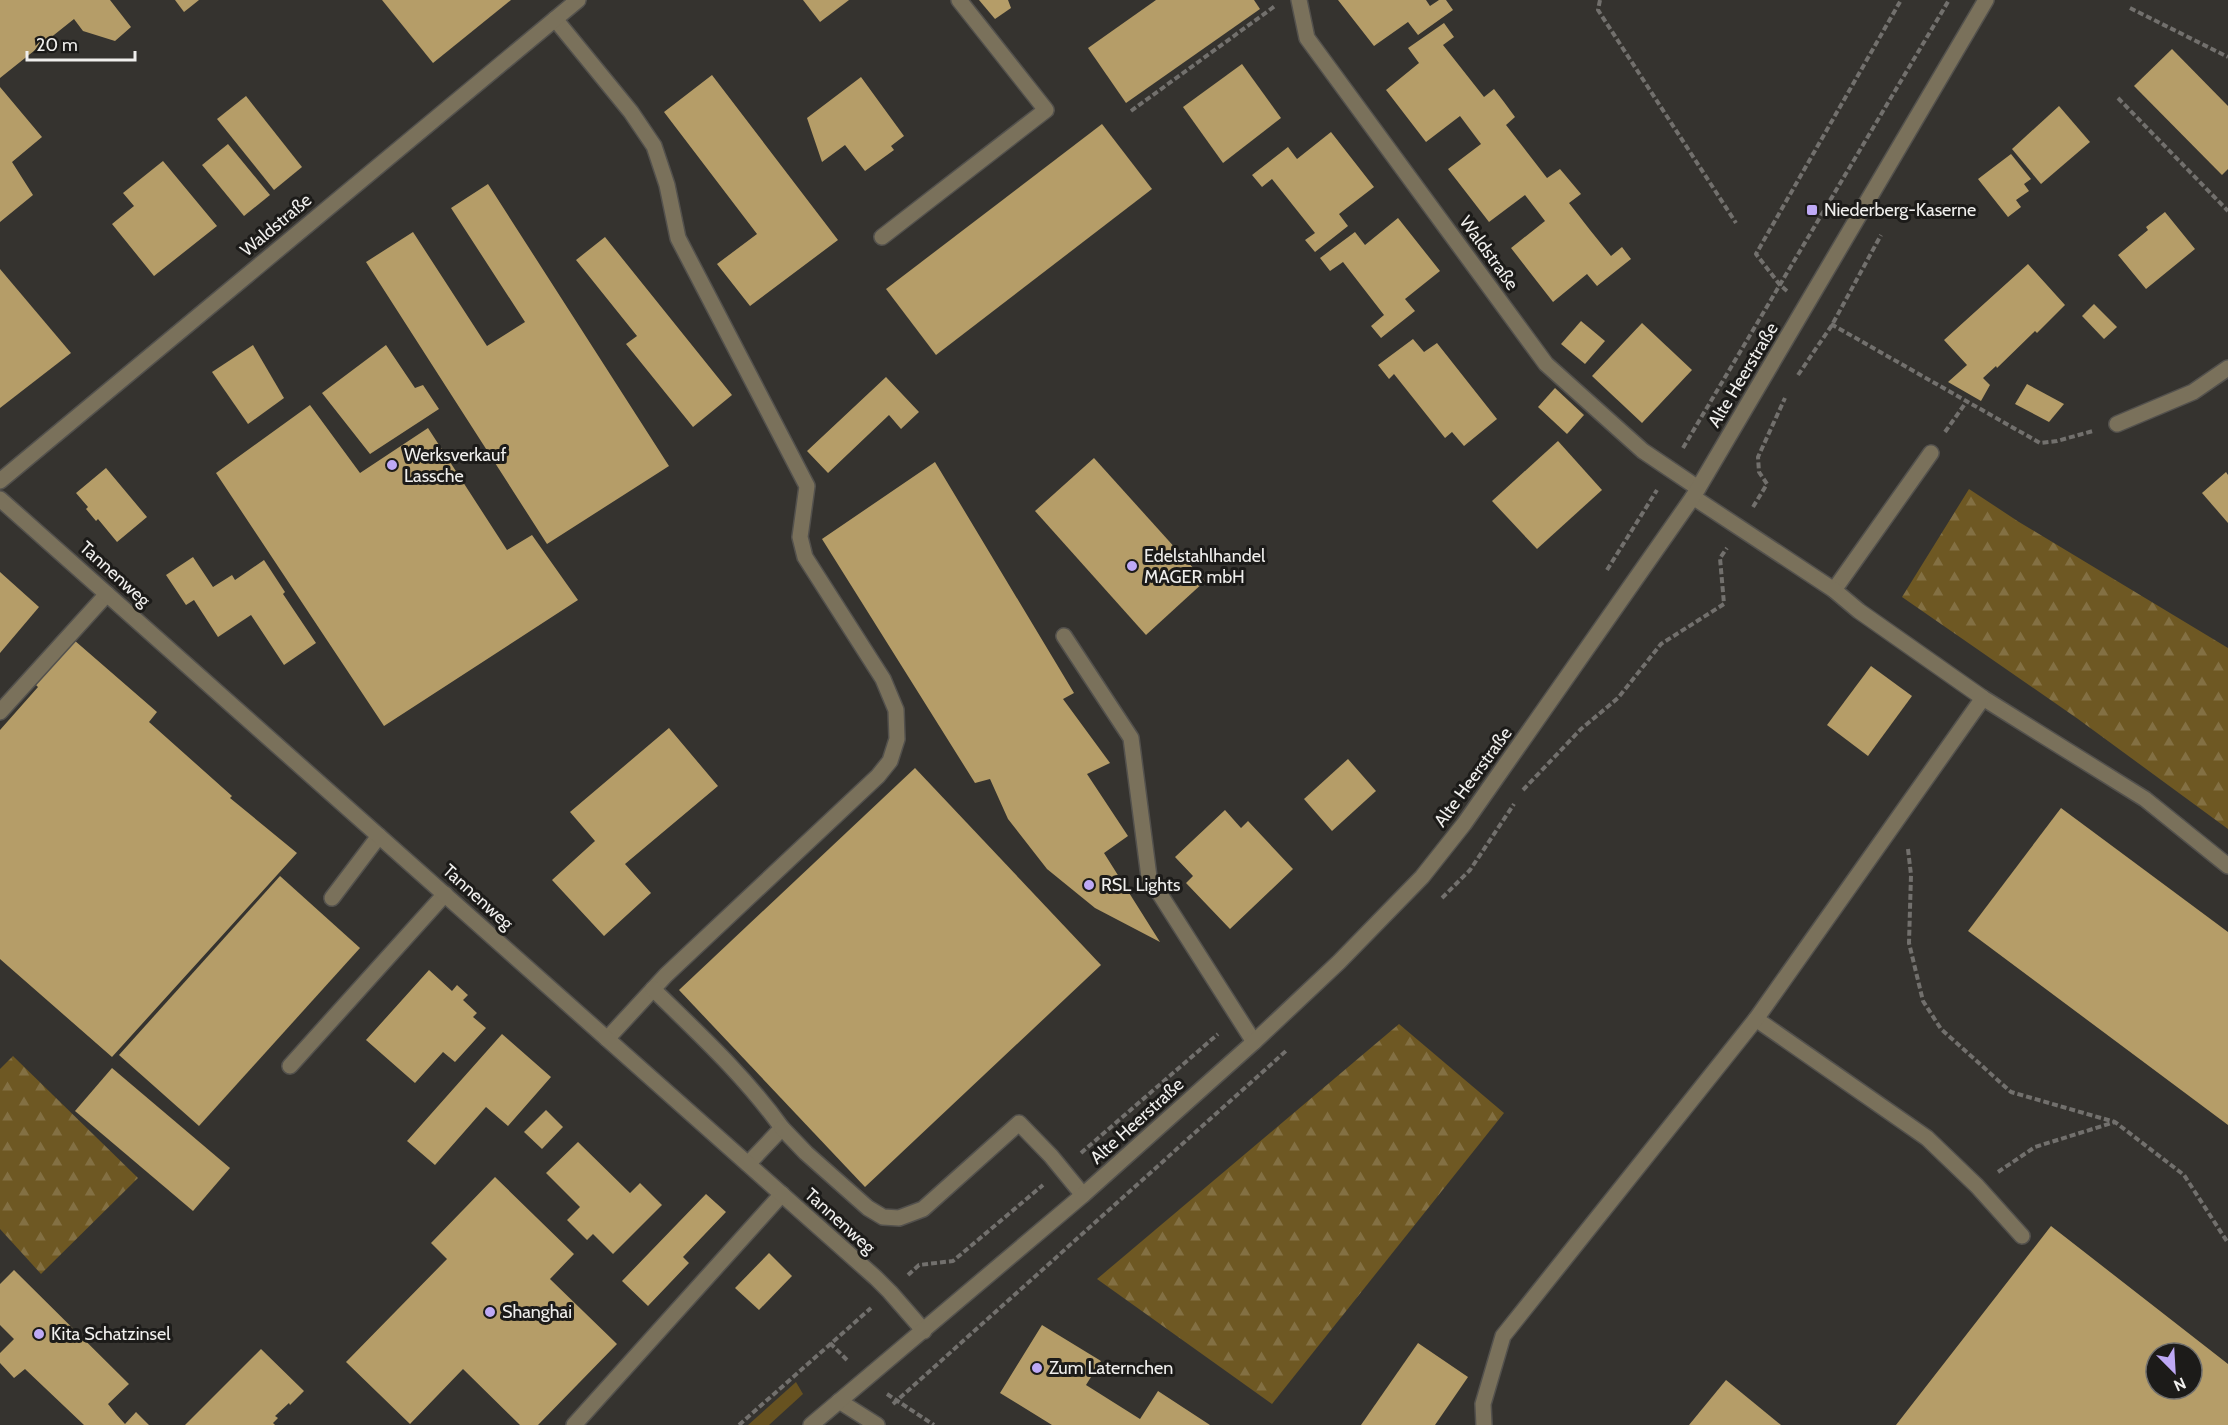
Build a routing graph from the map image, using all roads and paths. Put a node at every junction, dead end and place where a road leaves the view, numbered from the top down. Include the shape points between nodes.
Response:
1 (578, 0) edge
2 (959, 0) edge
3 (1283, 0) edge
4 (1299, 0) edge
5 (1600, 0) edge
6 (1901, 0) edge
7 (1949, 0) edge
8 (1986, 0) edge
9 (2130, 8) dead end
10 (555, 19) junction
11 (2228, 57) edge
12 (2118, 98) dead end
13 (1131, 111) dead end
14 (2228, 211) edge
15 (1736, 223) dead end
16 (882, 237) dead end
17 (1780, 285) junction
18 (1806, 305) junction
19 (2228, 368) edge
20 (1788, 391) dead end
21 (1966, 401) junction
22 (2117, 424) joint
23 (1931, 453) joint
24 (1670, 469) junction
25 (0, 481) edge
26 (1696, 492) junction
27 (0, 498) edge
28 (1741, 528) junction
29 (1602, 577) dead end
30 (1834, 590) junction
31 (107, 594) junction
32 (1064, 636) dead end
33 (1983, 698) junction
34 (0, 712) edge
35 (1522, 791) dead end
36 (1895, 823) junction
37 (379, 836) junction
38 (2228, 866) edge
39 (444, 894) junction
40 (332, 898) dead end
41 (653, 989) junction
42 (1237, 1018) junction
43 (1756, 1019) junction
44 (608, 1039) junction
45 (1254, 1042) junction
46 (290, 1066) dead end
47 (2115, 1122) junction
48 (782, 1128) junction
49 (748, 1164) junction
50 (1063, 1169) junction
51 (1977, 1186) junction
52 (782, 1194) junction
53 (1083, 1195) junction
54 (2022, 1236) dead end
55 (2228, 1243) edge
56 (890, 1292) junction
57 (924, 1331) junction
58 (866, 1378) junction
59 (840, 1401) junction
60 (574, 1425) edge
61 (739, 1425) edge
62 (811, 1425) edge
63 (857, 1425) edge
64 (877, 1425) edge
65 (934, 1425) edge
66 (1484, 1425) edge

1 - 10 street, Waldstraße
2 - 16 street via 1046,110
3 - 13 path
4 - 24 street, Waldstraße via 1307,38 1546,364
5 - 15 path via 1598,10
6 - 17 path via 1756,254
7 - 17 path
8 - 18 street, Alte Heerstraße
9 - 11 path
10 - 25 street, Waldstraße
10 - 41 street via 654,146 678,238 807,486 800,537 805,557 883,679 896,710 897,739 890,761 878,776
12 - 14 path
17 - 18 path
17 - 24 path
18 - 21 path via 1832,325
18 - 26 street, Alte Heerstraße
19 - 22 street via 2193,392
20 - 28 path via 1758,457 1759,472 1767,484
21 - 22 path via 2040,443
21 - 23 path
23 - 30 street
24 - 26 street, Waldstraße
24 - 29 path
26 - 28 street, Waldstraße
26 - 45 street, Alte Heerstraße via 1464,824 1422,877 1340,962
27 - 31 street, Tannenweg
28 - 30 street, Waldstraße
28 - 35 path via 1720,558 1724,604 1661,644 1618,698 1581,729
30 - 33 street, Waldstraße
31 - 34 street
31 - 37 street, Tannenweg
32 - 42 street via 1131,738 1149,877
33 - 36 street
33 - 38 street, Waldstraße via 2145,799
36 - 43 street
36 - 47 path via 1910,855 1909,943 1923,1001 1941,1029 2011,1092
37 - 39 street, Tannenweg
37 - 40 street
39 - 44 street, Tannenweg
39 - 46 street
41 - 44 street
41 - 48 street via 722,1056
42 - 45 street
42 - 50 path
43 - 51 street via 1928,1138
43 - 66 street via 1503,1336 1483,1404
44 - 49 street, Tannenweg
45 - 53 street, Alte Heerstraße
47 - 51 path via 2035,1148
47 - 55 path via 2184,1175
48 - 49 street
48 - 50 street via 868,1208 884,1217 899,1218 923,1209 1019,1123
49 - 52 street, Tannenweg
50 - 53 street
50 - 56 path via 953,1261 919,1265
51 - 54 street
52 - 56 street, Tannenweg
52 - 60 street
53 - 57 street, Alte Heerstraße
56 - 57 street, Tannenweg
56 - 61 path
57 - 58 street, Alte Heerstraße
58 - 59 street, Alte Heerstraße
58 - 65 path
59 - 62 street, Alte Heerstraße
59 - 63 street
59 - 64 street

